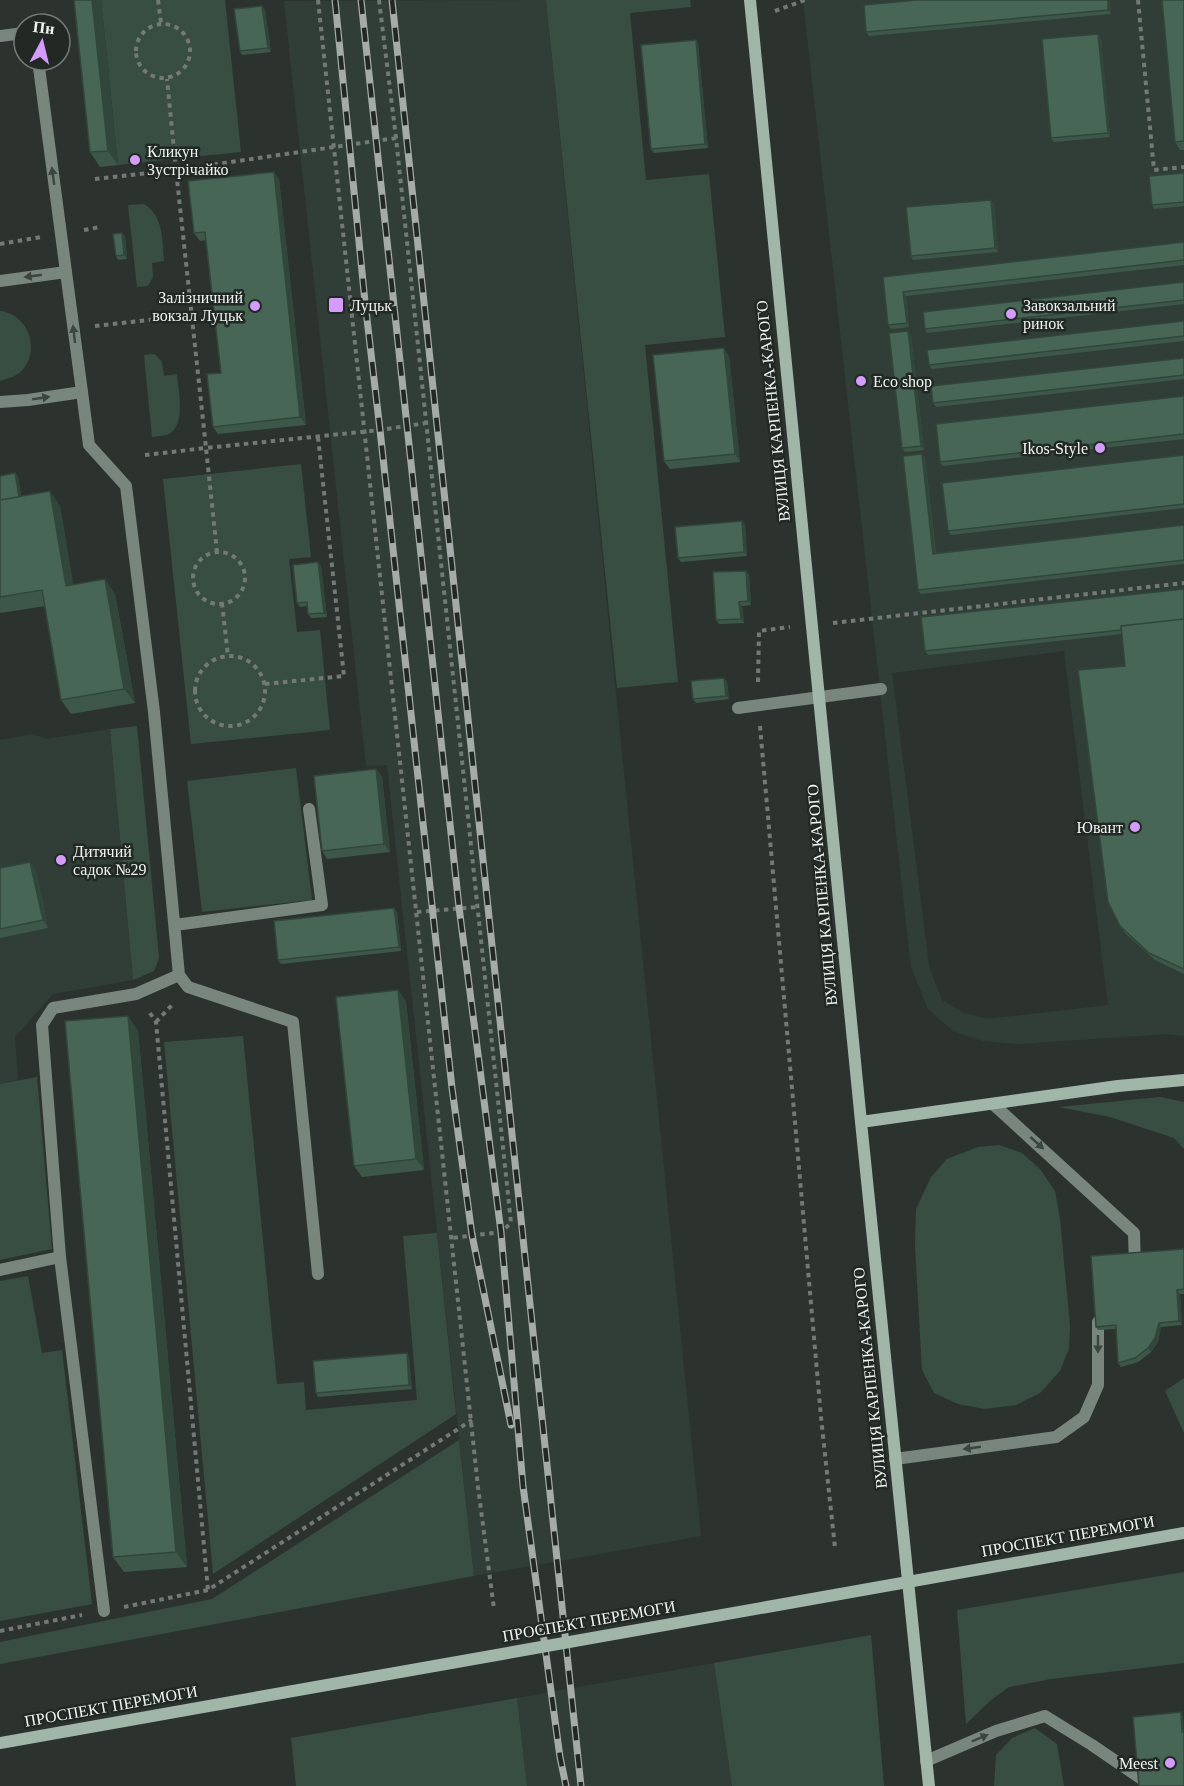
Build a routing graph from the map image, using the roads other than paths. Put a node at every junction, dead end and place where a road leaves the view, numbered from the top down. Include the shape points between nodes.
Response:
1 (750, 0) edge
2 (40, 72) edge
3 (66, 272) junction
4 (0, 281) edge
5 (82, 392) junction
6 (0, 402) edge
7 (881, 689) dead end
8 (819, 696) junction
9 (738, 708) dead end
10 (309, 809) dead end
11 (175, 925) junction
12 (178, 975) junction
13 (1184, 1080) edge
14 (993, 1104) junction
15 (861, 1122) junction
16 (60, 1257) junction
17 (0, 1270) edge
18 (318, 1274) dead end
19 (1135, 1279) edge
20 (1113, 1305) edge
21 (895, 1459) junction
22 (1184, 1533) edge
23 (104, 1611) dead end
24 (0, 1743) edge
25 (926, 1761) junction
26 (929, 1786) edge
27 (1152, 1786) edge

1 - 8 main road, ВУЛИЦЯ КАРПЕНКА-КАРОГО
3 -> 2 street
3 -> 4 street
5 -> 3 street
6 -> 5 street
5 - 11 street via 89,445 126,486
7 - 8 street
8 - 9 street
8 - 15 main road, ВУЛИЦЯ КАРПЕНКА-КАРОГО
10 - 11 street via 322,905
11 - 12 street
12 - 16 street via 136,994 53,1008 42,1025
12 - 18 street via 188,987 292,1022
13 - 14 main road
14 - 15 main road
14 -> 19 street via 1134,1233
15 - 21 main road, ВУЛИЦЯ КАРПЕНКА-КАРОГО
16 - 17 street
16 - 23 street
20 -> 21 street via 1098,1322 1098,1385 1084,1416 1056,1437
21 - 25 main road, ВУЛИЦЯ КАРПЕНКА-КАРОГО
22 - 24 main road, ПРОСПЕКТ ПЕРЕМОГИ, bridge
25 - 26 main road, ВУЛИЦЯ КАРПЕНКА-КАРОГО
25 -> 27 street via 996,1731 1045,1716

